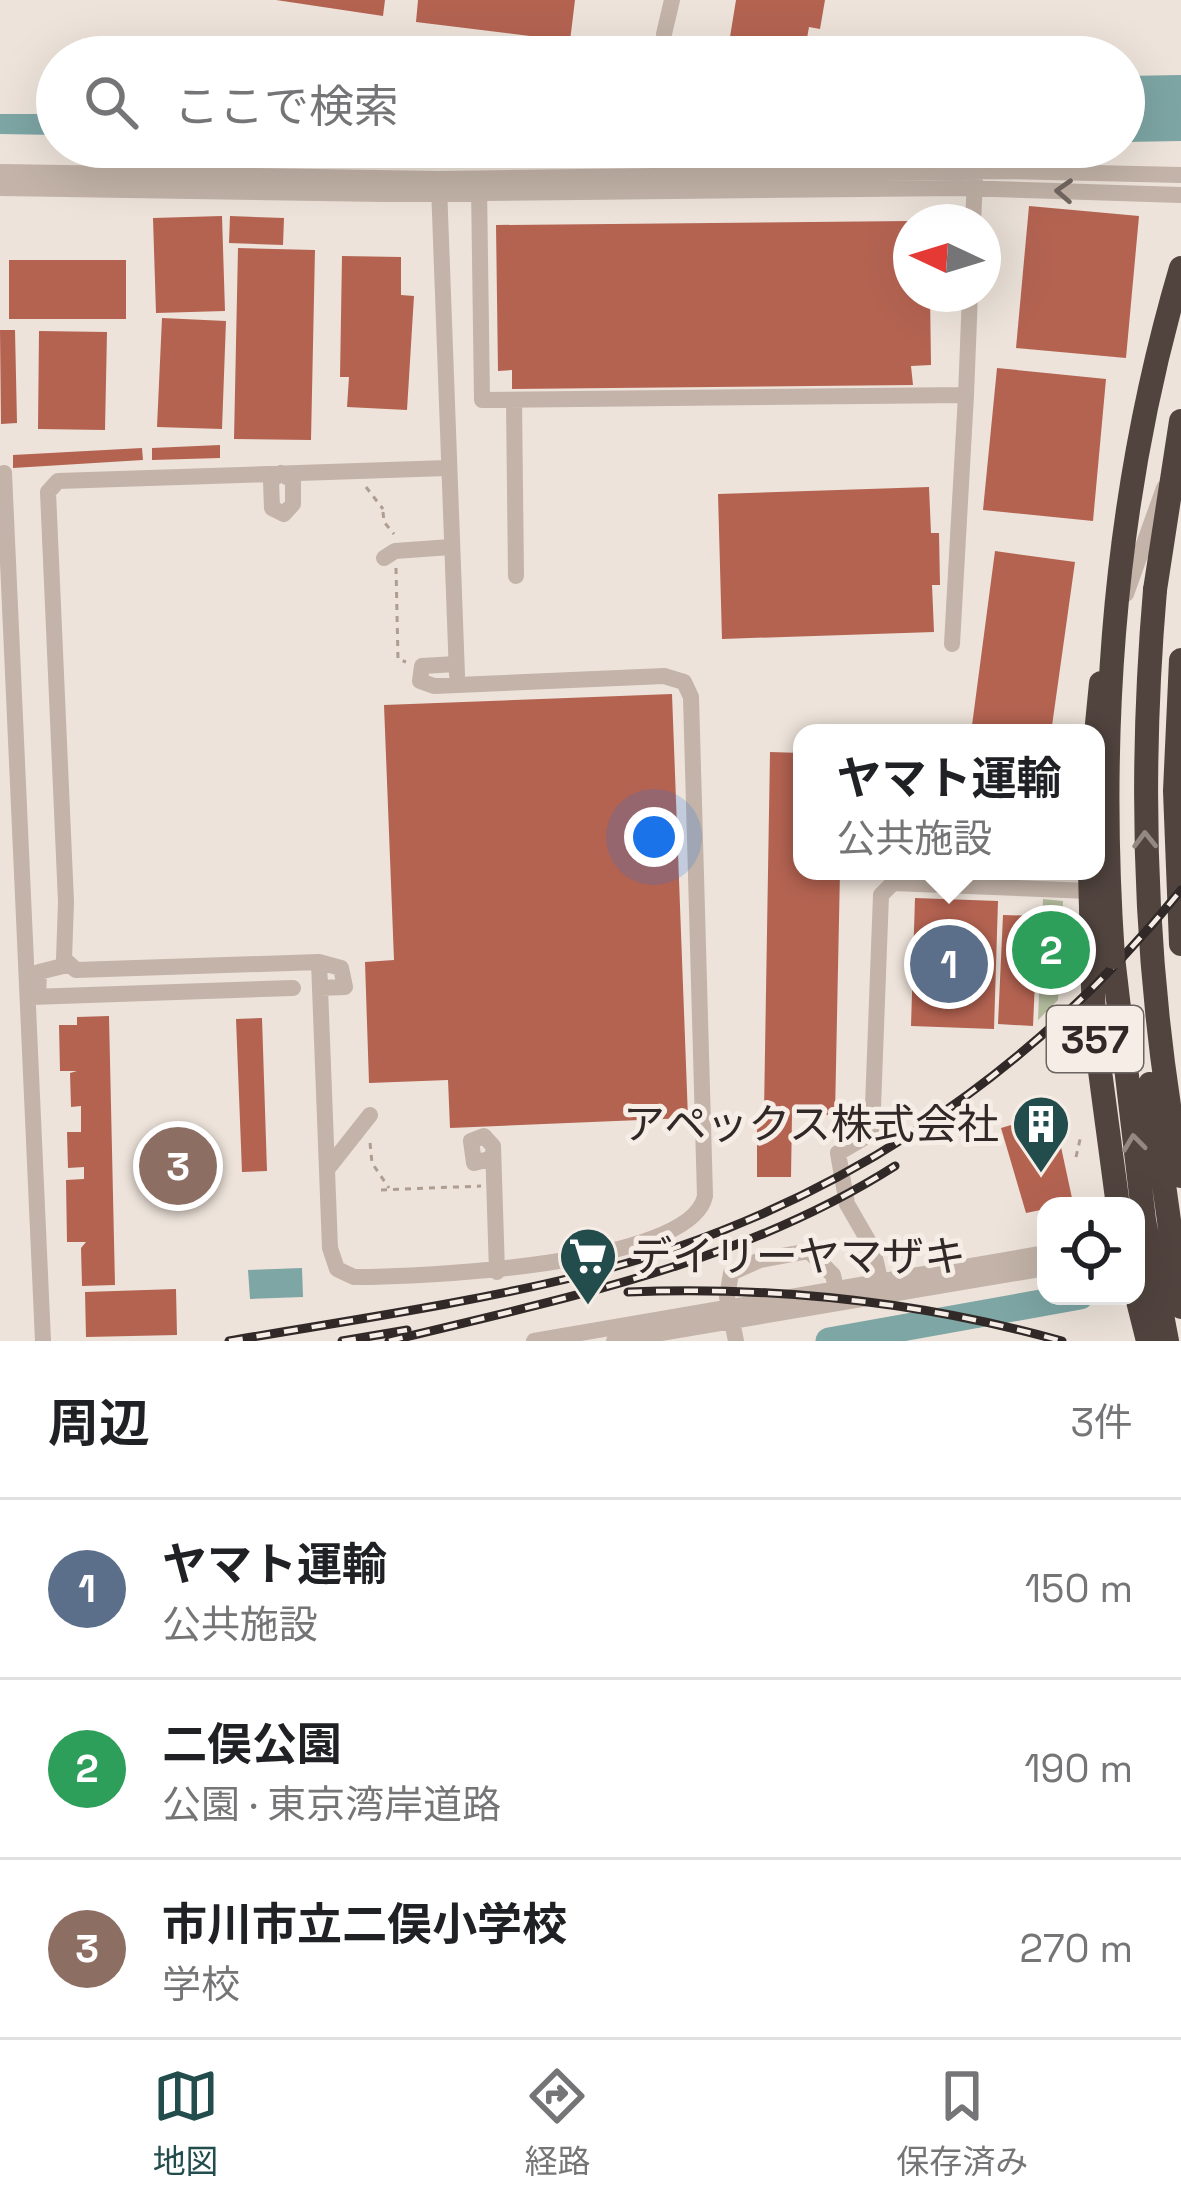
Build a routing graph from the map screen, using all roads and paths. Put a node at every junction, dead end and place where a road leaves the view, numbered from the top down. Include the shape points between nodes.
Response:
1 (672, 0) edge
2 (664, 34) dead end
3 (0, 172) edge
4 (1181, 175) edge
5 (975, 180) junction
6 (439, 186) junction
7 (479, 186) junction
8 (0, 188) edge
9 (1181, 194) edge
10 (974, 204) edge
11 (1181, 268) edge
12 (969, 312) edge
13 (1181, 312) edge
14 (966, 395) junction
15 (514, 400) junction
16 (1181, 422) edge
17 (1181, 454) edge
18 (447, 468) junction
19 (4, 473) dead end
20 (362, 484) dead end
21 (383, 494) dead end
22 (383, 509) junction
23 (395, 541) dead end
24 (451, 547) junction
25 (390, 561) joint
26 (515, 576) dead end
27 (952, 644) dead end
28 (1181, 660) edge
29 (410, 664) dead end
30 (1100, 693) junction
31 (1097, 724) edge
32 (1089, 881) edge
33 (22, 893) junction
34 (0, 894) edge
35 (1181, 944) edge
36 (1150, 957) junction
37 (319, 962) junction
38 (67, 965) junction
39 (292, 988) dead end
40 (320, 988) junction
41 (34, 997) junction
42 (370, 1123) joint
43 (1082, 1135) dead end
44 (1076, 1156) dead end
45 (493, 1158) dead end
46 (326, 1174) junction
47 (1181, 1176) edge
48 (494, 1185) junction
49 (390, 1189) junction
50 (381, 1190) dead end
51 (1117, 1197) edge
52 (1037, 1255) edge
53 (1037, 1269) edge
54 (497, 1273) junction
55 (882, 1284) junction
56 (837, 1293) junction
57 (1139, 1305) edge
58 (1181, 1307) edge
59 (733, 1325) edge
60 (43, 1341) edge
61 (534, 1341) edge
62 (614, 1341) edge
63 (1148, 1341) edge
64 (1167, 1341) edge

1 - 2 street
3 - 6 street
4 - 5 street
5 - 7 street
9 -> 5 street
5 - 10 street
6 - 7 street
6 - 8 street
6 - 18 street
7 - 15 street via 482,400
64 -> 11 highway, 357, bridge via 1113,957 1107,790 1118,588 1141,436
12 - 14 street
13 - 30 highway via 1124,538
14 - 15 street
14 - 27 street
15 - 26 street
36 -> 16 highway, bridge via 1149,658
17 - 30 street via 1144,536
18 - 24 street
18 - 38 street via 58,482 48,492
19 - 33 street
20 - 22 path
21 - 22 path
22 - 23 path
24 - 25 street via 395,551
24 - 54 street via 457,673 664,676 684,682 691,697 702,1212 625,1245
25 - 29 path via 398,659
28 - 35 highway
30 - 31 highway
32 - 51 highway, 357 via 1094,1027
32 - 55 street via 893,883 881,895 872,1133 838,1154 847,1204
33 - 34 street
33 - 41 street via 25,989
36 - 47 highway
36 - 58 highway via 1147,1060
37 - 38 street
37 - 40 street
37 - 40 street via 341,968 345,987
38 - 41 street via 39,972
39 - 41 street
40 - 46 street
41 - 60 street
42 - 46 street
42 - 49 path via 372,1163
43 - 44 path
45 - 48 street
46 - 54 street via 338,1269 354,1277
48 - 49 path
48 - 54 street
49 - 50 path
52 - 55 street
53 - 55 street
55 - 56 street
56 - 59 street
56 - 59 street via 824,1262 809,1251 788,1254 731,1273
57 - 63 highway
59 - 61 street
59 - 62 street

